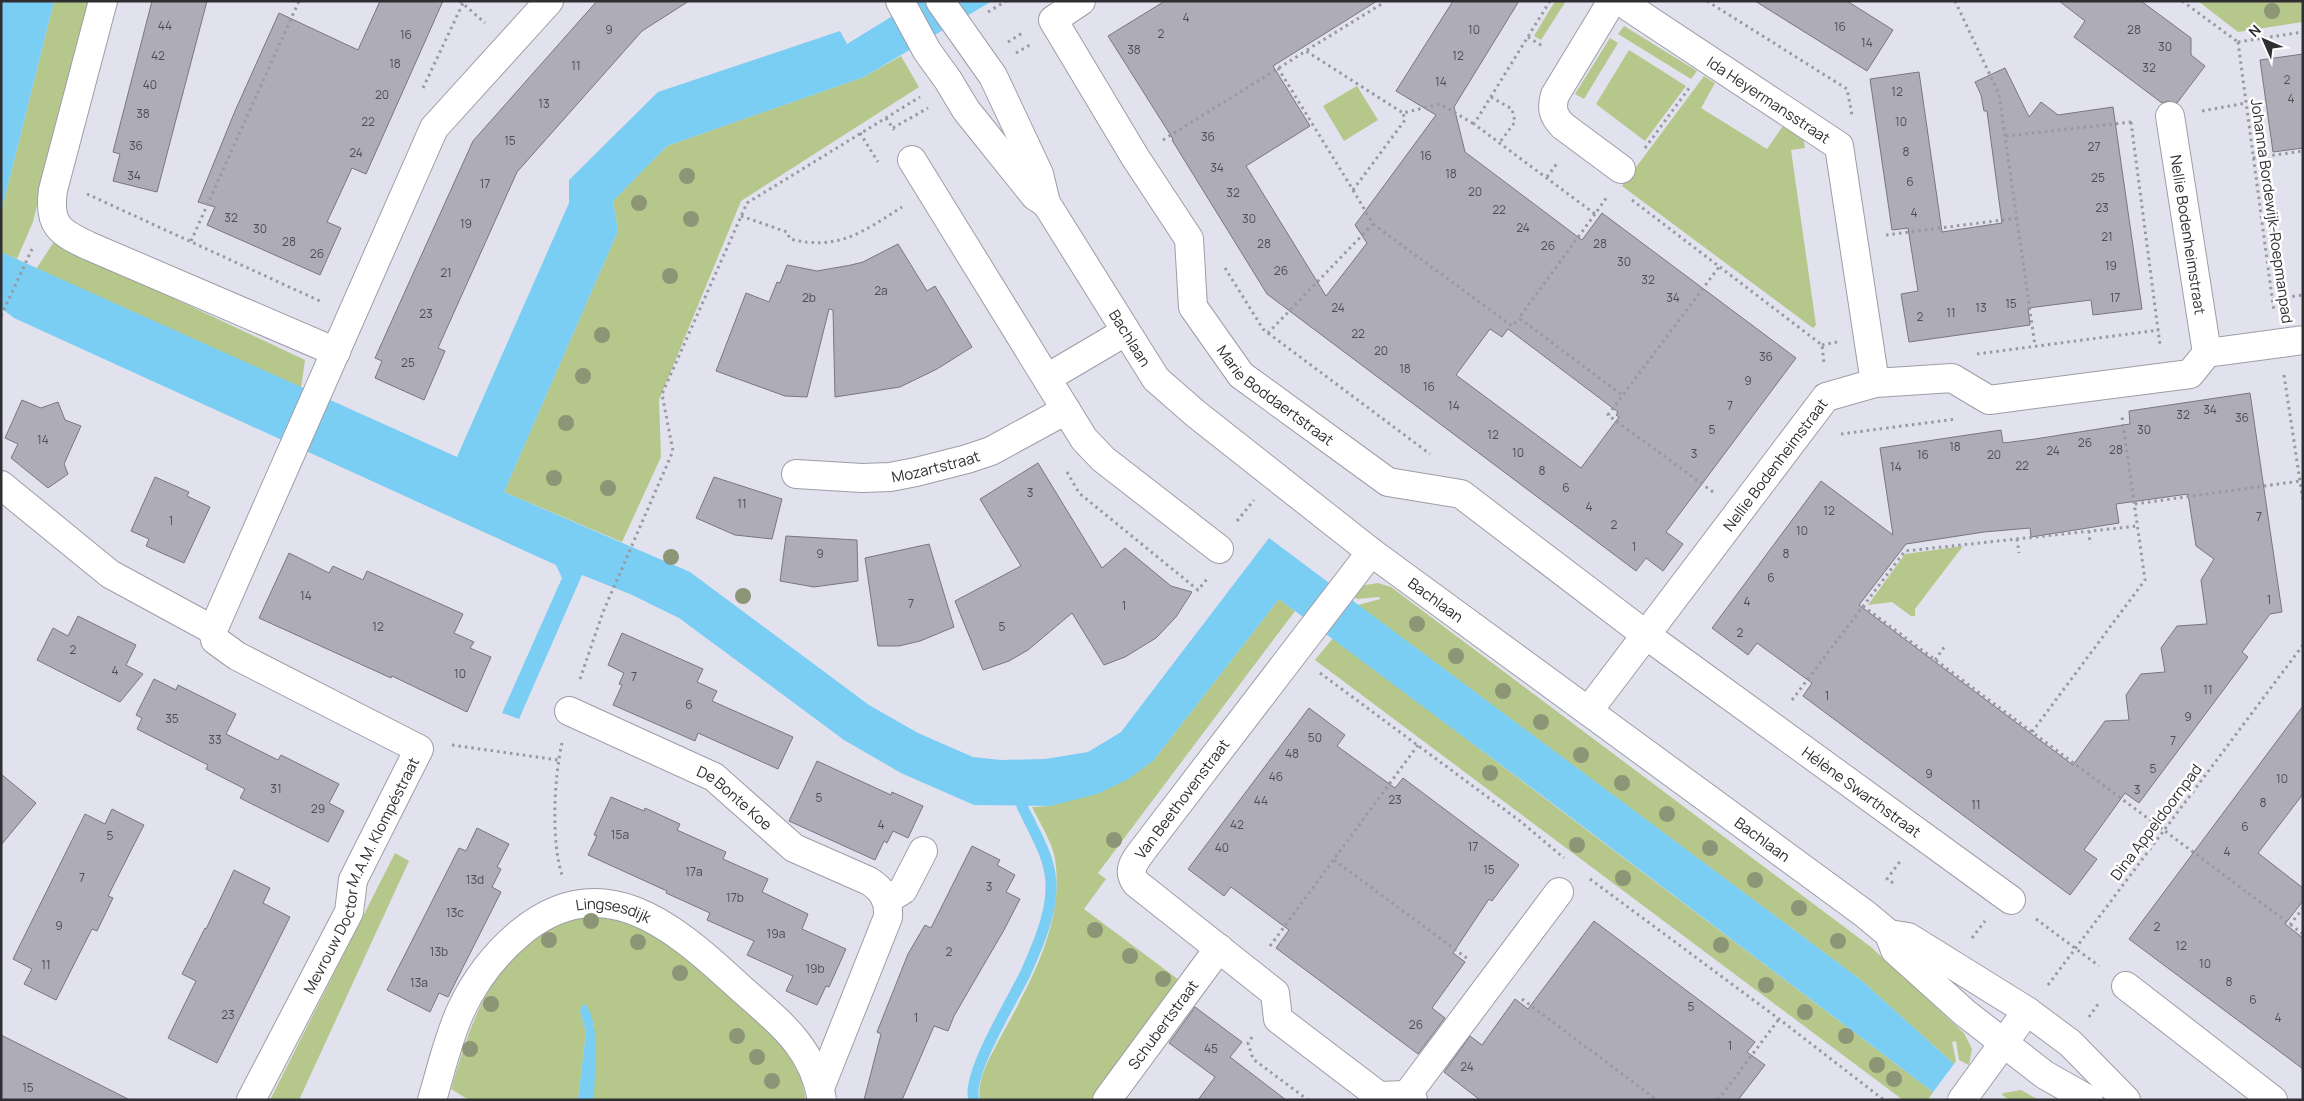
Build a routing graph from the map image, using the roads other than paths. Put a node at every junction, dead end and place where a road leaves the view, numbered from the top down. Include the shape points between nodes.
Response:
1 (103, 1) edge
2 (549, 1) edge
3 (940, 1) edge
4 (1082, 1) edge
5 (1612, 1) edge
6 (1627, 1) edge
7 (901, 4) edge
8 (2170, 116) road end
9 (912, 160) dead end
10 (1631, 161) road end
11 (1046, 203) junction
12 (1125, 332) junction
13 (2291, 342) edge
14 (336, 352) junction
15 (2207, 353) junction
16 (1047, 378) junction
17 (1875, 383) junction
18 (1066, 410) junction
19 (796, 474) dead end
20 (1, 485) edge
21 (1217, 547) road end
22 (1370, 552) junction
23 (213, 630) junction
24 (1646, 635) junction
25 (569, 710) road end
26 (1589, 710) junction
27 (923, 851) dead end
28 (1559, 892) dead end
29 (2008, 897) road end
30 (887, 900) junction
31 (1889, 934) junction
32 (1219, 948) junction
33 (2126, 986) dead end
34 (2027, 1012) junction
35 (2004, 1043) junction
36 (821, 1094) edge
37 (1410, 1097) edge
38 (250, 1100) edge
39 (432, 1100) edge
40 (1107, 1100) edge
41 (1962, 1100) edge
42 (2089, 1100) edge
43 (2126, 1100) edge
44 (2273, 1100) edge

1 - 14 street via 56,180 51,206 59,229 66,235
2 - 14 street via 434,128
3 - 11 street, Bachlaan via 993,76 1039,174
4 - 24 street, Marie Boddaertstraat via 1053,20 1188,239 1193,307 1241,375 1388,482 1461,494
5 - 10 street via 1552,104 1556,119 1563,126
6 - 17 street, Ida Heyermansstraat via 1629,7 1839,146
7 - 11 street, Bachlaan via 927,50 987,138 1035,196
8 - 15 street, Nellie Bodenheimstraat
9 - 16 street
11 - 12 street, Bachlaan
12 - 16 street
12 - 22 street, Bachlaan via 1156,379
13 - 15 street
14 - 23 street
15 - 17 street, Nellie Bodenheimstraat via 2190,374 1989,400 1952,378
16 - 18 street
17 - 24 street, Nellie Bodenheimstraat via 1826,397
18 - 19 street, Mozartstraat via 991,450 916,472 862,478
18 - 21 street via 1084,440 1103,459
20 - 23 street via 110,574
22 - 26 street, Bachlaan
22 - 32 street, Van Beethovenstraat via 1131,868 1136,883
23 - 38 street, Mevrouw Doctor M.A.M. Klompéstraat via 215,640 237,656 419,749 353,880 349,912
24 - 26 street, Nellie Bodenheimstraat
24 - 29 street, Hélène Swarthstraat
25 - 30 street, De Bonte Koe via 714,777 794,848 869,881
26 - 31 street, Bachlaan
27 - 30 street via 903,890
28 - 37 street, Van Beethovenstraat
30 - 36 street via 888,917
31 - 34 street, Bachlaan via 1908,937
31 - 35 street, Bachlaan via 1895,950
32 - 37 street, Van Beethovenstraat via 1275,993 1278,1019 1378,1096
32 - 40 street, Schubertstraat
33 - 44 street
34 - 35 street
34 - 43 street, Bachlaan via 2070,1043
35 - 41 street
35 - 42 street, Bachlaan via 2045,1075
36 - 39 street, Lingsesdijk via 803,1048 782,1025 683,939 626,907 591,902 573,904 536,920 498,953 477,981 457,1019

